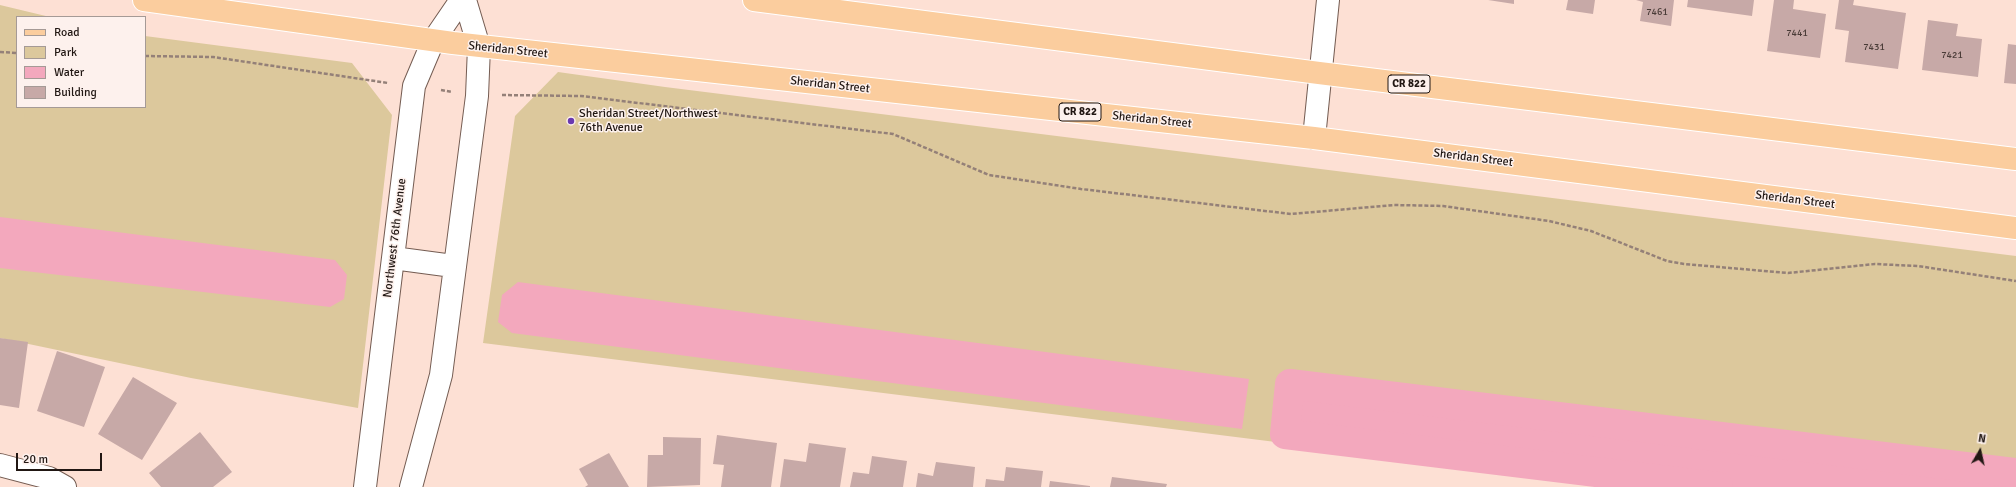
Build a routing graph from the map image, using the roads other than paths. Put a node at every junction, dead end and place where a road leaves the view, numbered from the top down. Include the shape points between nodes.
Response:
1 (144, 0) edge
2 (461, 0) edge
3 (465, 0) edge
4 (754, 0) edge
5 (1328, 0) edge
6 (433, 41) junction
7 (479, 46) junction
8 (1319, 73) junction
9 (1314, 138) junction
10 (2016, 159) edge
11 (2016, 228) edge
12 (393, 258) junction
13 (453, 266) junction
14 (0, 465) edge
15 (65, 487) edge
16 (365, 487) edge
17 (411, 487) edge

1 - 6 main road, Sheridan Street / CR 822
2 - 6 street, Northwest 76th Avenue
3 - 7 street
4 - 8 main road, CR 822
5 - 8 street
6 - 7 main road, Sheridan Street / CR 822
6 - 12 street, Northwest 76th Avenue via 414,86
7 - 9 main road, Sheridan Street / CR 822
7 - 13 street via 476,96
8 - 9 street
8 - 10 main road, CR 822
9 - 11 main road, Sheridan Street / CR 822
12 - 13 street
12 - 16 street, Northwest 76th Avenue
13 - 17 street via 441,375
14 - 15 street via 49,478

